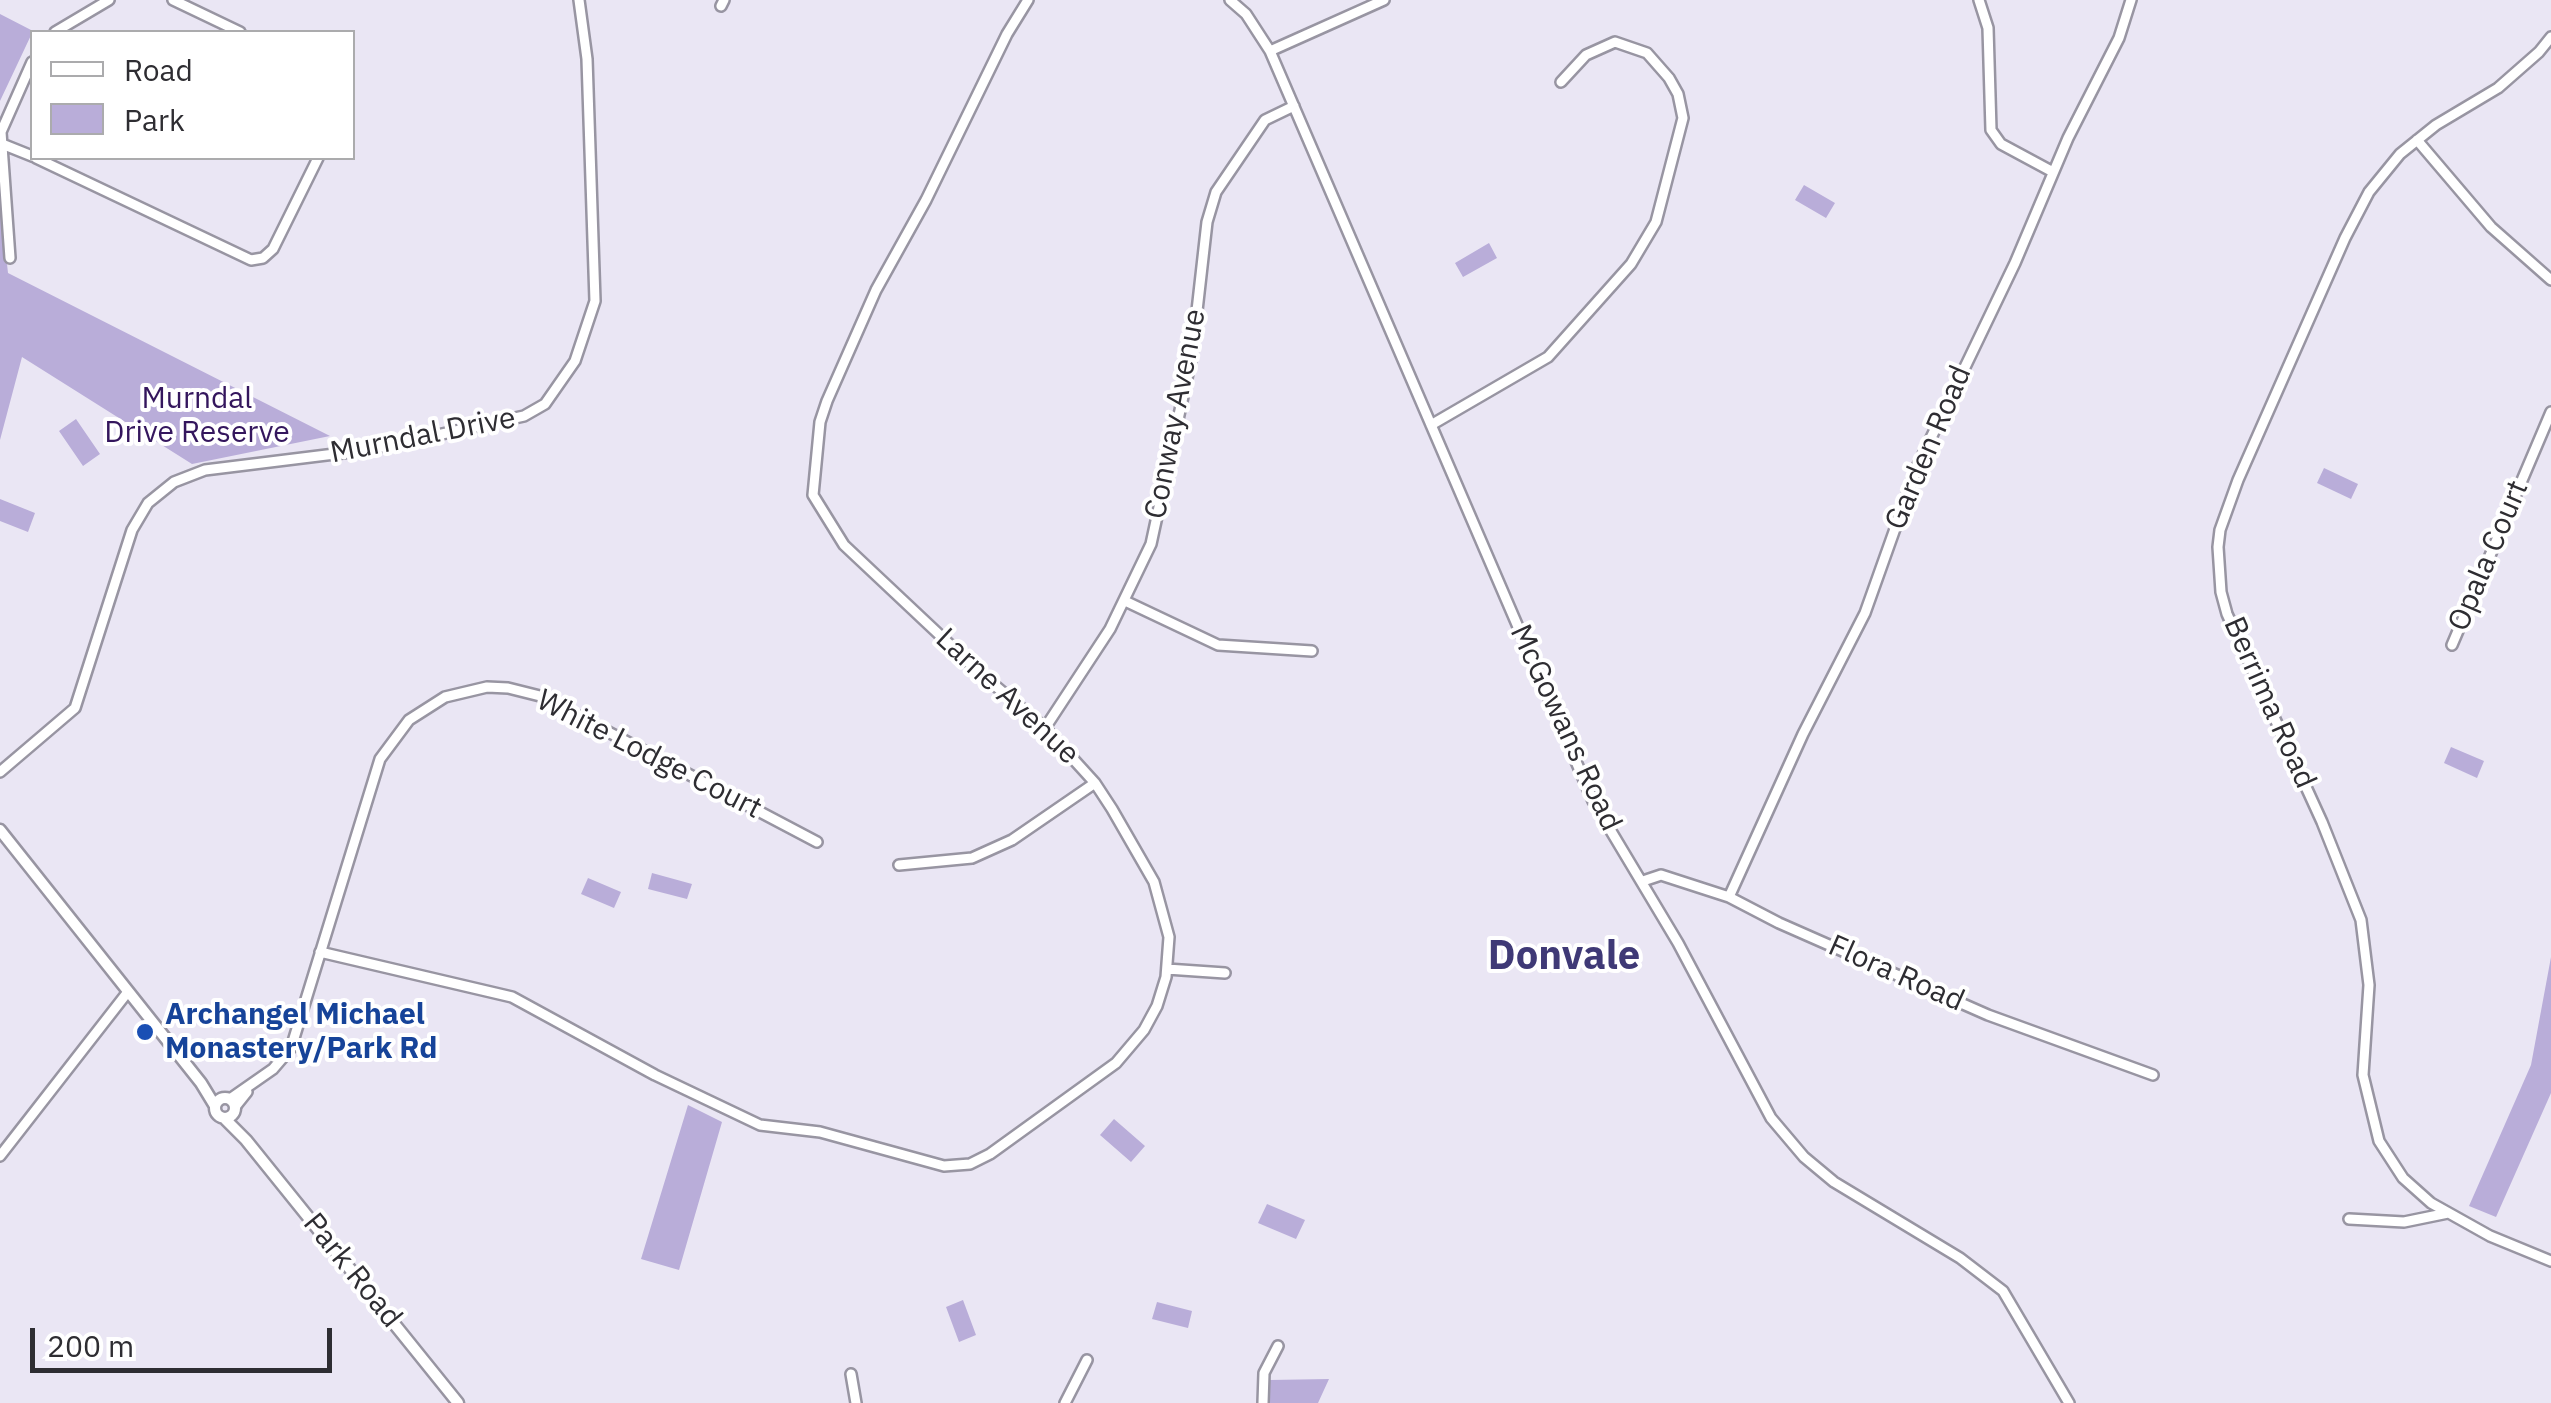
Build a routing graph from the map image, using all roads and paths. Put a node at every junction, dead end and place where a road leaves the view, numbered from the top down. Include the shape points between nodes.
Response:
1 (110, 0) edge
2 (173, 0) edge
3 (579, 0) edge
4 (1028, 0) edge
5 (1230, 0) edge
6 (1384, 0) edge
7 (1979, 0) edge
8 (2131, 0) edge
9 (58, 30) edge
10 (236, 30) edge
11 (2551, 36) edge
12 (1270, 52) junction
13 (30, 66) edge
14 (1561, 82) dead end
15 (1294, 106) junction
16 (2417, 140) junction
17 (2, 144) edge
18 (30, 155) edge
19 (40, 160) edge
20 (317, 160) edge
21 (2053, 172) junction
22 (10, 258) dead end
23 (2551, 280) edge
24 (2551, 412) edge
25 (1431, 425) junction
26 (1125, 602) junction
27 (2452, 645) dead end
28 (1312, 651) dead end
29 (1045, 728) junction
30 (0, 772) edge
31 (1095, 783) junction
32 (1, 833) edge
33 (817, 842) dead end
34 (899, 865) dead end
35 (1643, 881) junction
36 (1729, 897) junction
37 (320, 952) junction
38 (1168, 969) junction
39 (1225, 973) dead end
40 (127, 992) junction
41 (2154, 1075) dead end
42 (227, 1107) junction
43 (0, 1156) edge
44 (2448, 1214) junction
45 (2349, 1220) dead end
46 (2551, 1261) edge
47 (1278, 1346) dead end
48 (1087, 1360) dead end
49 (851, 1374) dead end
50 (458, 1403) edge
51 (856, 1403) edge
52 (1066, 1403) edge
53 (1262, 1403) edge
54 (2069, 1403) edge

1 - 9 street
2 - 10 street
3 - 30 street, Murndal Drive via 595,301 574,361 545,404 524,416 420,439 205,470 174,482 148,503 132,530 75,708
4 - 29 street, Larne Avenue via 876,290 820,422 812,486 844,546
5 - 12 street, McGowans Road
6 - 12 street
7 - 21 street via 1988,28 1991,130 2001,144
8 - 21 street, Garden Road
11 - 16 street, Berrima Road via 2498,88
12 - 15 street, McGowans Road
13 - 17 street via 3,122
14 - 25 street via 1586,55 1615,42 1647,53 1669,78 1683,118 1656,222 1631,264 1548,357
15 - 25 street, McGowans Road
15 - 26 street, Conway Avenue via 1260,126 1211,205 1192,355 1151,544
16 - 23 street via 2491,227
16 - 44 street, Berrima Road via 2383,172 2356,213 2226,508 2218,571 2227,614 2361,920 2370,985 2362,1076 2378,1141 2404,1178
17 - 18 street
17 - 22 street
19 - 20 street via 250,260 273,249
21 - 36 street, Garden Road via 1918,468 1865,613
24 - 27 street, Opala Court
25 - 35 street, McGowans Road via 1593,801
26 - 28 street via 1218,645
26 - 29 street, Conway Avenue
29 - 31 street, Larne Avenue
31 - 34 street via 1012,840 972,858
31 - 38 street, Larne Avenue via 1160,896
32 - 40 street
33 - 37 street, White Lodge Court via 540,696 508,688 469,690 427,706 380,759
35 - 36 street, Flora Road via 1661,875
35 - 54 street, McGowans Road via 1783,1136 1834,1182 2003,1291
36 - 41 street, Flora Road via 1988,1014
37 - 38 street, Larne Avenue via 512,997 767,1128 820,1132 944,1166 990,1154 1116,1063 1152,1017
37 - 42 street, White Lodge Court via 292,1048
38 - 39 street
40 - 42 street
40 - 43 street
42 - 50 street, Park Road via 246,1140
44 - 45 street via 2404,1222
44 - 46 street, Berrima Road
47 - 53 street via 1264,1372
48 - 52 street
49 - 51 street

